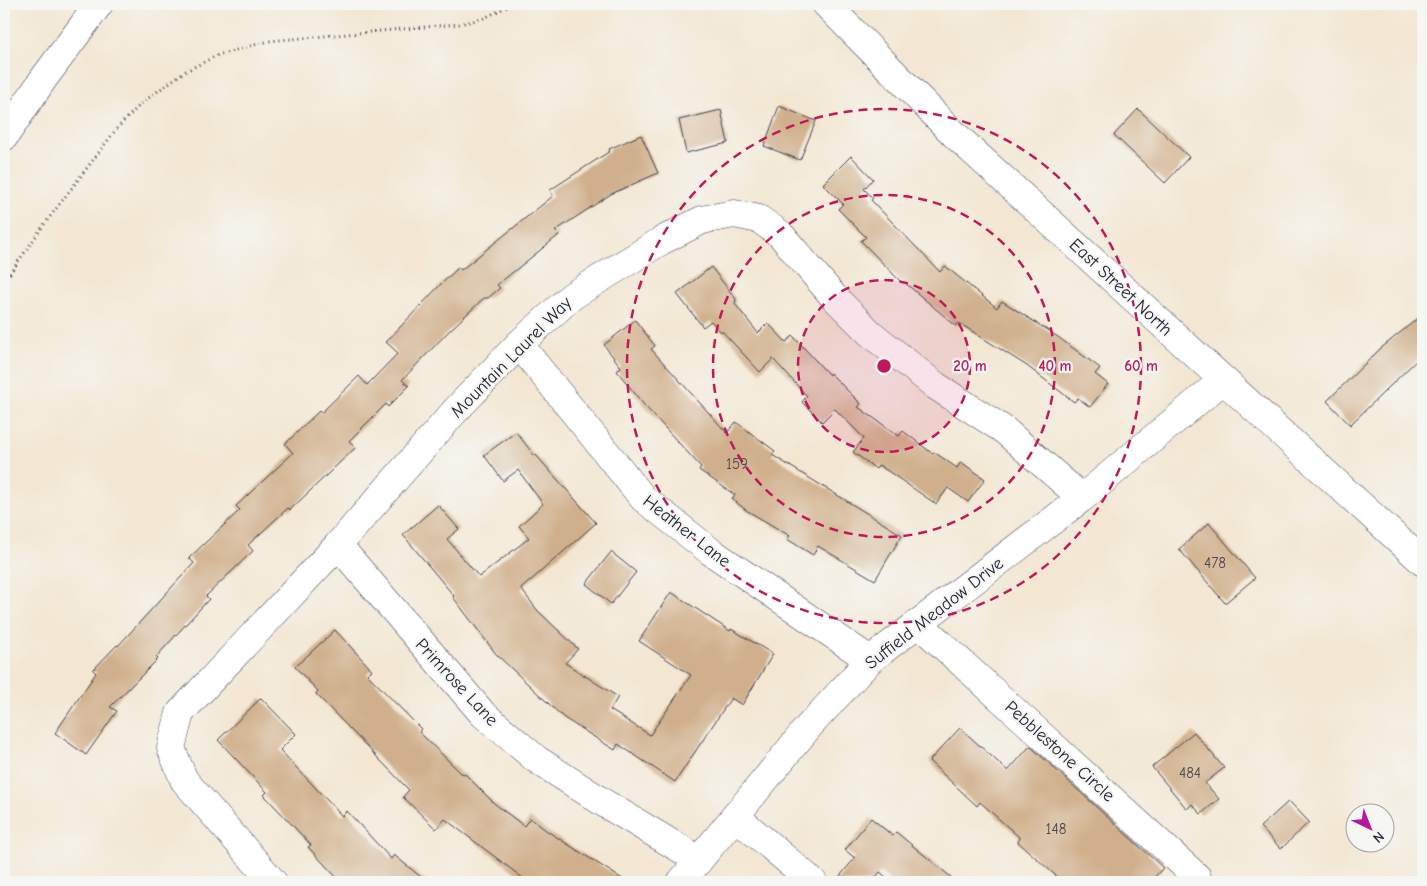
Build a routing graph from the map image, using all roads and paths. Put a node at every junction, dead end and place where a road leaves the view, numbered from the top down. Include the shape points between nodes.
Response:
1 (99, 4) edge
2 (513, 4) edge
3 (826, 4) edge
4 (4, 138) edge
5 (4, 282) edge
6 (519, 344) junction
7 (1223, 380) junction
8 (1082, 498) junction
9 (338, 545) junction
10 (1423, 562) edge
11 (918, 623) junction
12 (870, 660) junction
13 (735, 816) junction
14 (699, 860) junction
15 (273, 882) edge
16 (681, 882) edge
17 (812, 882) edge
18 (1197, 882) edge

1 - 4 street
2 - 5 path via 482,19 459,24 269,41 218,55 193,68 143,102 118,127 42,226
3 - 7 street, East Street North via 955,135
6 - 8 street, Mountain Laurel Way via 572,296 661,240 702,220 734,214 759,219 780,234 870,333 936,386 1004,430
6 - 9 street, Mountain Laurel Way via 455,411
6 - 12 street, Heather Lane via 643,498 710,551
7 - 8 street, Suffield Meadow Drive
7 - 10 street, East Street North
8 - 11 street, Suffield Meadow Drive
9 - 14 street, Primrose Lane via 482,714 536,759
9 - 15 street, Mountain Laurel Way via 180,712 171,748 184,780
11 - 12 street, Suffield Meadow Drive
11 - 18 street, Pebblestone Circle via 1197,877
12 - 13 street, Suffield Meadow Drive via 810,725
13 - 14 street, Suffield Meadow Drive
13 - 17 street
14 - 16 street, Suffield Meadow Drive

